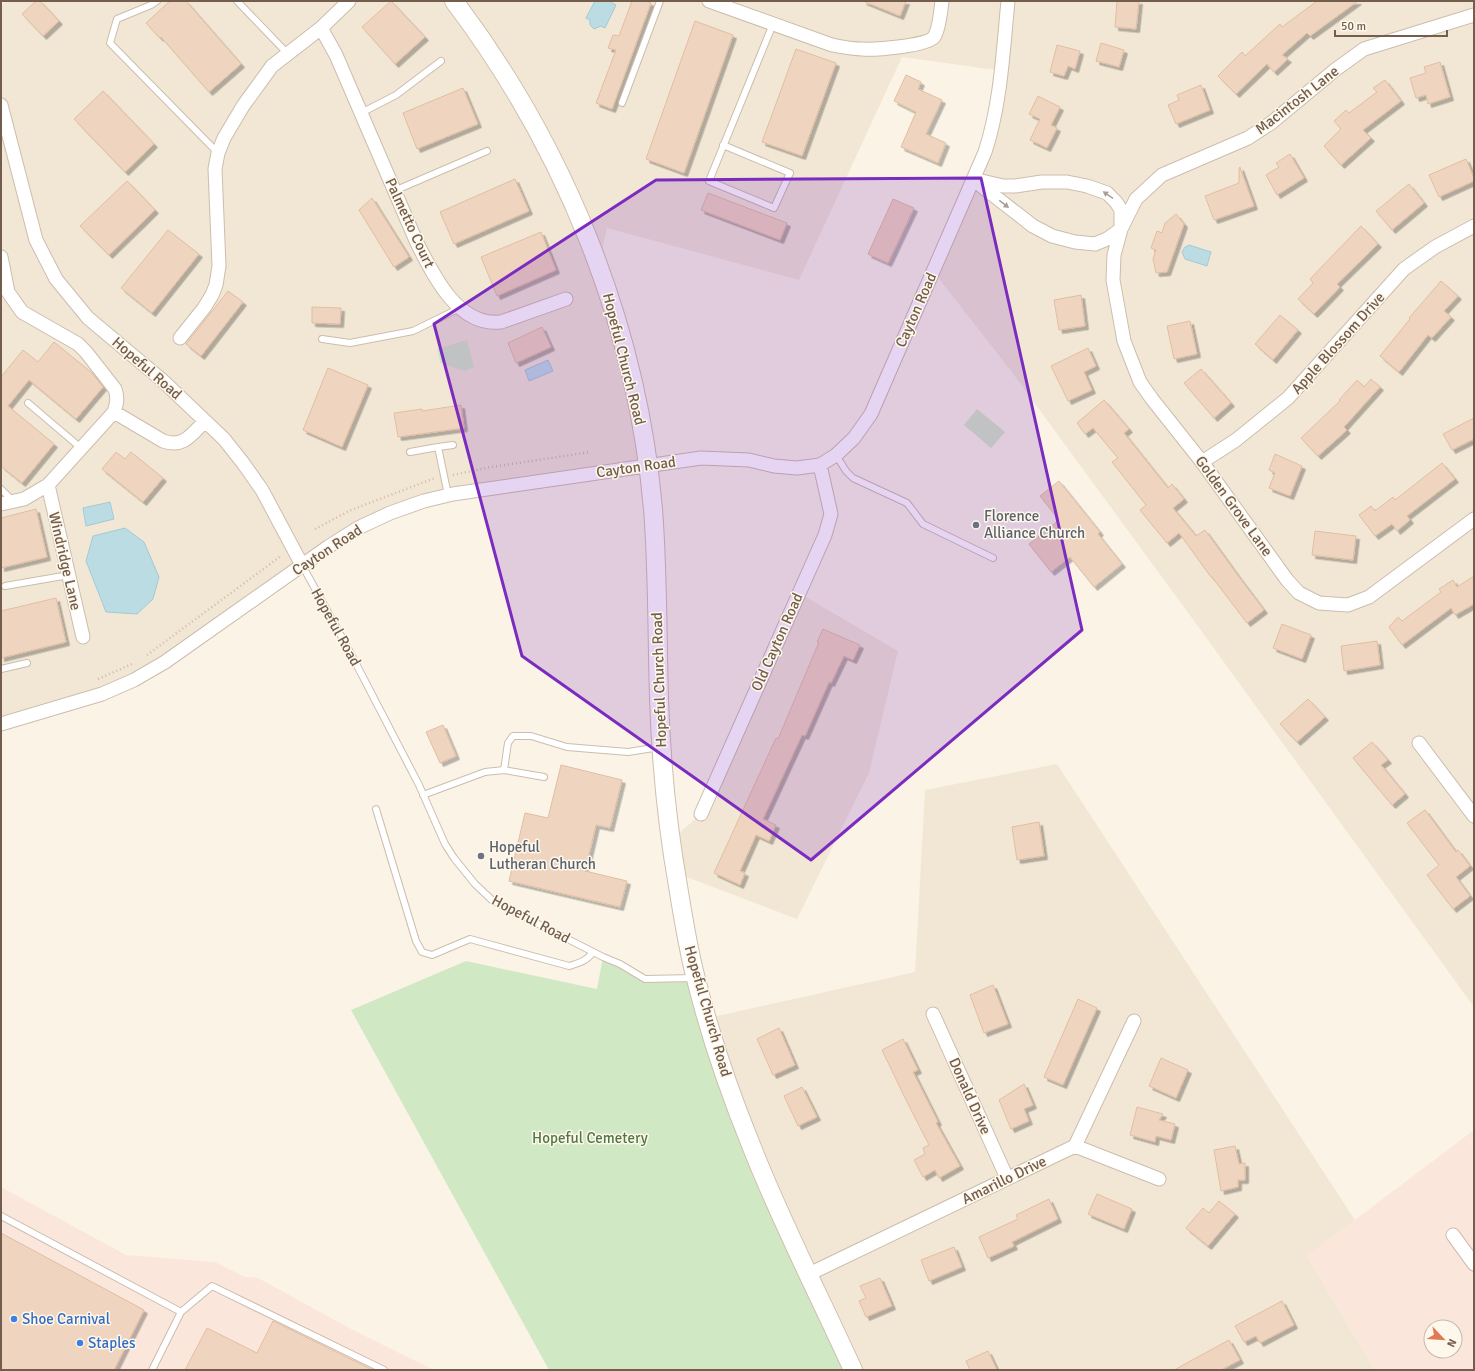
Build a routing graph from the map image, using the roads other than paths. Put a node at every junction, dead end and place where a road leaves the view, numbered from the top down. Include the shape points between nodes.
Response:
1 (157, 1) edge
2 (238, 1) edge
3 (349, 1) edge
4 (454, 1) edge
5 (660, 1) edge
6 (709, 1) edge
7 (942, 1) edge
8 (1008, 1) edge
9 (727, 4) edge
10 (1474, 15) edge
11 (773, 24) junction
12 (321, 28) junction
13 (288, 54) junction
14 (441, 61) dead end
15 (622, 102) dead end
16 (1, 105) edge
17 (361, 113) junction
18 (723, 145) junction
19 (488, 151) dead end
20 (218, 153) junction
21 (973, 180) junction
22 (394, 191) junction
23 (1474, 226) edge
24 (1121, 229) junction
25 (1, 257) edge
26 (4, 289) edge
27 (566, 299) dead end
28 (460, 308) junction
29 (180, 338) dead end
30 (322, 339) dead end
31 (28, 403) dead end
32 (114, 412) junction
33 (205, 421) junction
34 (452, 445) dead end
35 (438, 447) junction
36 (81, 448) junction
37 (410, 452) dead end
38 (836, 455) junction
39 (1202, 462) junction
40 (648, 465) junction
41 (820, 465) junction
42 (48, 485) junction
43 (1, 490) edge
44 (448, 495) junction
45 (7, 502) edge
46 (1474, 518) edge
47 (993, 558) dead end
48 (302, 565) junction
49 (69, 575) junction
50 (5, 586) dead end
51 (83, 637) dead end
52 (27, 663) dead end
53 (1, 669) edge
54 (1, 724) edge
55 (1419, 743) dead end
56 (661, 747) junction
57 (504, 770) junction
58 (544, 777) dead end
59 (423, 794) junction
60 (376, 809) dead end
61 (701, 814) dead end
62 (1474, 816) edge
63 (593, 952) junction
64 (695, 978) junction
65 (933, 1014) dead end
66 (1134, 1021) dead end
67 (1076, 1146) junction
68 (1007, 1178) junction
69 (1159, 1179) dead end
70 (1, 1216) edge
71 (1453, 1235) dead end
72 (1474, 1264) edge
73 (809, 1274) junction
74 (182, 1312) junction
75 (152, 1370) edge
76 (384, 1370) edge
77 (854, 1370) edge

1 - 20 lane via 117,19 110,43
2 - 13 lane
3 - 12 street
4 - 40 main road, Hopeful Church Road via 522,103 569,193 595,256 617,321 634,387
5 - 15 lane
6 - 9 street
7 - 11 street via 936,34 924,43 882,48 848,48 832,45
8 - 21 street, Cayton Road via 997,106 992,129
9 - 11 street
10 - 24 street, Macintosh Lane via 1364,49 1271,123 1248,138 1162,175 1136,199
11 - 18 lane
12 - 13 street
12 - 17 street, Palmetto Court via 336,55
13 - 20 street via 272,66 243,106
14 - 17 lane via 396,95
16 - 33 street, Hopeful Road via 36,240 56,279 88,318 162,380
17 - 22 street, Palmetto Court
18 - 18 lane via 709,181 774,208 790,173
19 - 22 lane
20 - 29 street via 214,185 219,266 216,285 204,308
21 -> 24 street, Macintosh Lane via 1033,226 1052,236 1095,244
24 -> 21 street via 1121,210 1116,202 1107,193 1087,186 1067,182 1003,186
21 - 38 street, Cayton Road via 871,414 854,438
22 - 28 street, Palmetto Court via 431,271
23 - 39 street, Apple Blossom Drive via 1435,247 1404,269 1288,398 1236,440
24 - 39 street, Golden Grove Lane via 1114,255 1114,280 1124,341 1140,382
25 - 26 street
26 - 32 street via 22,312 69,338 86,352 116,389 118,400
27 - 28 street, Palmetto Court via 495,323 479,321
28 - 30 lane via 413,331 350,343
31 - 36 lane
32 - 33 street via 163,441 171,443 186,440
32 - 36 street
33 - 48 street, Hopeful Road via 228,445 262,490
34 - 35 lane
35 - 37 lane
35 - 44 lane
36 - 42 street
38 - 41 street, Cayton Road
38 - 47 lane via 853,478 907,503 923,524
39 - 46 street, Golden Grove Lane via 1287,580 1299,593 1319,603 1348,605 1369,597
40 - 41 street, Cayton Road via 701,458 749,460 797,468
40 - 44 street, Cayton Road
40 - 56 main road, Hopeful Church Road via 656,549
41 - 61 street, Old Cayton Road via 831,514 825,535
42 - 45 street via 24,499
42 - 49 street, Windridge Lane
43 - 45 lane
44 - 48 street, Cayton Road via 390,513 358,528
48 - 54 street, Cayton Road via 165,662 134,680 102,694
48 - 59 lane, Hopeful Road
49 - 50 lane
49 - 51 street, Windridge Lane
52 - 53 lane
55 - 62 street
56 - 57 lane via 628,752 567,747 530,736 513,736 508,743
56 - 64 main road, Hopeful Church Road via 671,840
57 - 58 lane
57 - 59 lane via 485,772
59 - 63 lane, Hopeful Road via 445,844 479,889 493,901
60 - 63 lane via 416,941 422,952 432,955 470,939 569,966 581,962
63 - 64 lane, Hopeful Road via 620,964 644,979
64 - 73 main road, Hopeful Church Road via 721,1062 752,1147
65 - 68 street, Donald Drive
66 - 67 street
67 - 68 street, Amarillo Drive
67 - 69 street
68 - 73 street, Amarillo Drive
70 - 74 lane
71 - 72 street
73 - 77 main road, Hopeful Church Road
74 - 75 lane
74 - 76 lane via 212,1286

